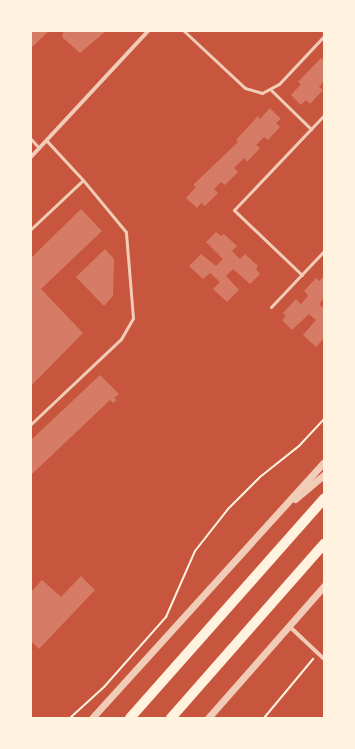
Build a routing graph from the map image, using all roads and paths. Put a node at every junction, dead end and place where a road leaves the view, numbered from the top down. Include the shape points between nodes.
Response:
1 (148, 31) edge
2 (184, 31) edge
3 (324, 36) edge
4 (271, 90) junction
5 (324, 115) edge
6 (311, 128) junction
7 (31, 139) edge
8 (46, 140) junction
9 (39, 148) junction
10 (31, 157) edge
11 (83, 180) junction
12 (31, 229) edge
13 (324, 251) edge
14 (302, 274) junction
15 (271, 307) dead end
16 (324, 419) edge
17 (31, 424) edge
18 (324, 462) edge
19 (324, 475) edge
20 (324, 499) edge
21 (273, 518) junction
22 (322, 547) edge
23 (324, 586) edge
24 (289, 626) junction
25 (318, 653) junction
26 (324, 659) edge
27 (70, 718) edge
28 (92, 718) edge
29 (130, 718) edge
30 (171, 718) edge
31 (208, 718) edge
32 (264, 718) edge

1 - 8 street
2 - 4 lane via 244,88 262,93
3 - 4 lane
4 - 6 lane
5 - 6 lane
6 - 14 lane via 234,210
7 - 9 lane
8 - 9 street
8 - 11 lane
9 - 10 street
11 - 12 lane
11 - 17 lane via 126,232 133,318 121,339
13 - 14 lane
14 - 15 lane
16 - 27 path via 299,446 260,477 228,509 195,551 166,617 104,687
18 - 21 street
19 - 21 street
20 - 29 highway
21 - 28 street
22 - 30 highway
23 - 24 street
24 - 25 street
24 - 31 street
25 - 26 street
25 - 32 path

